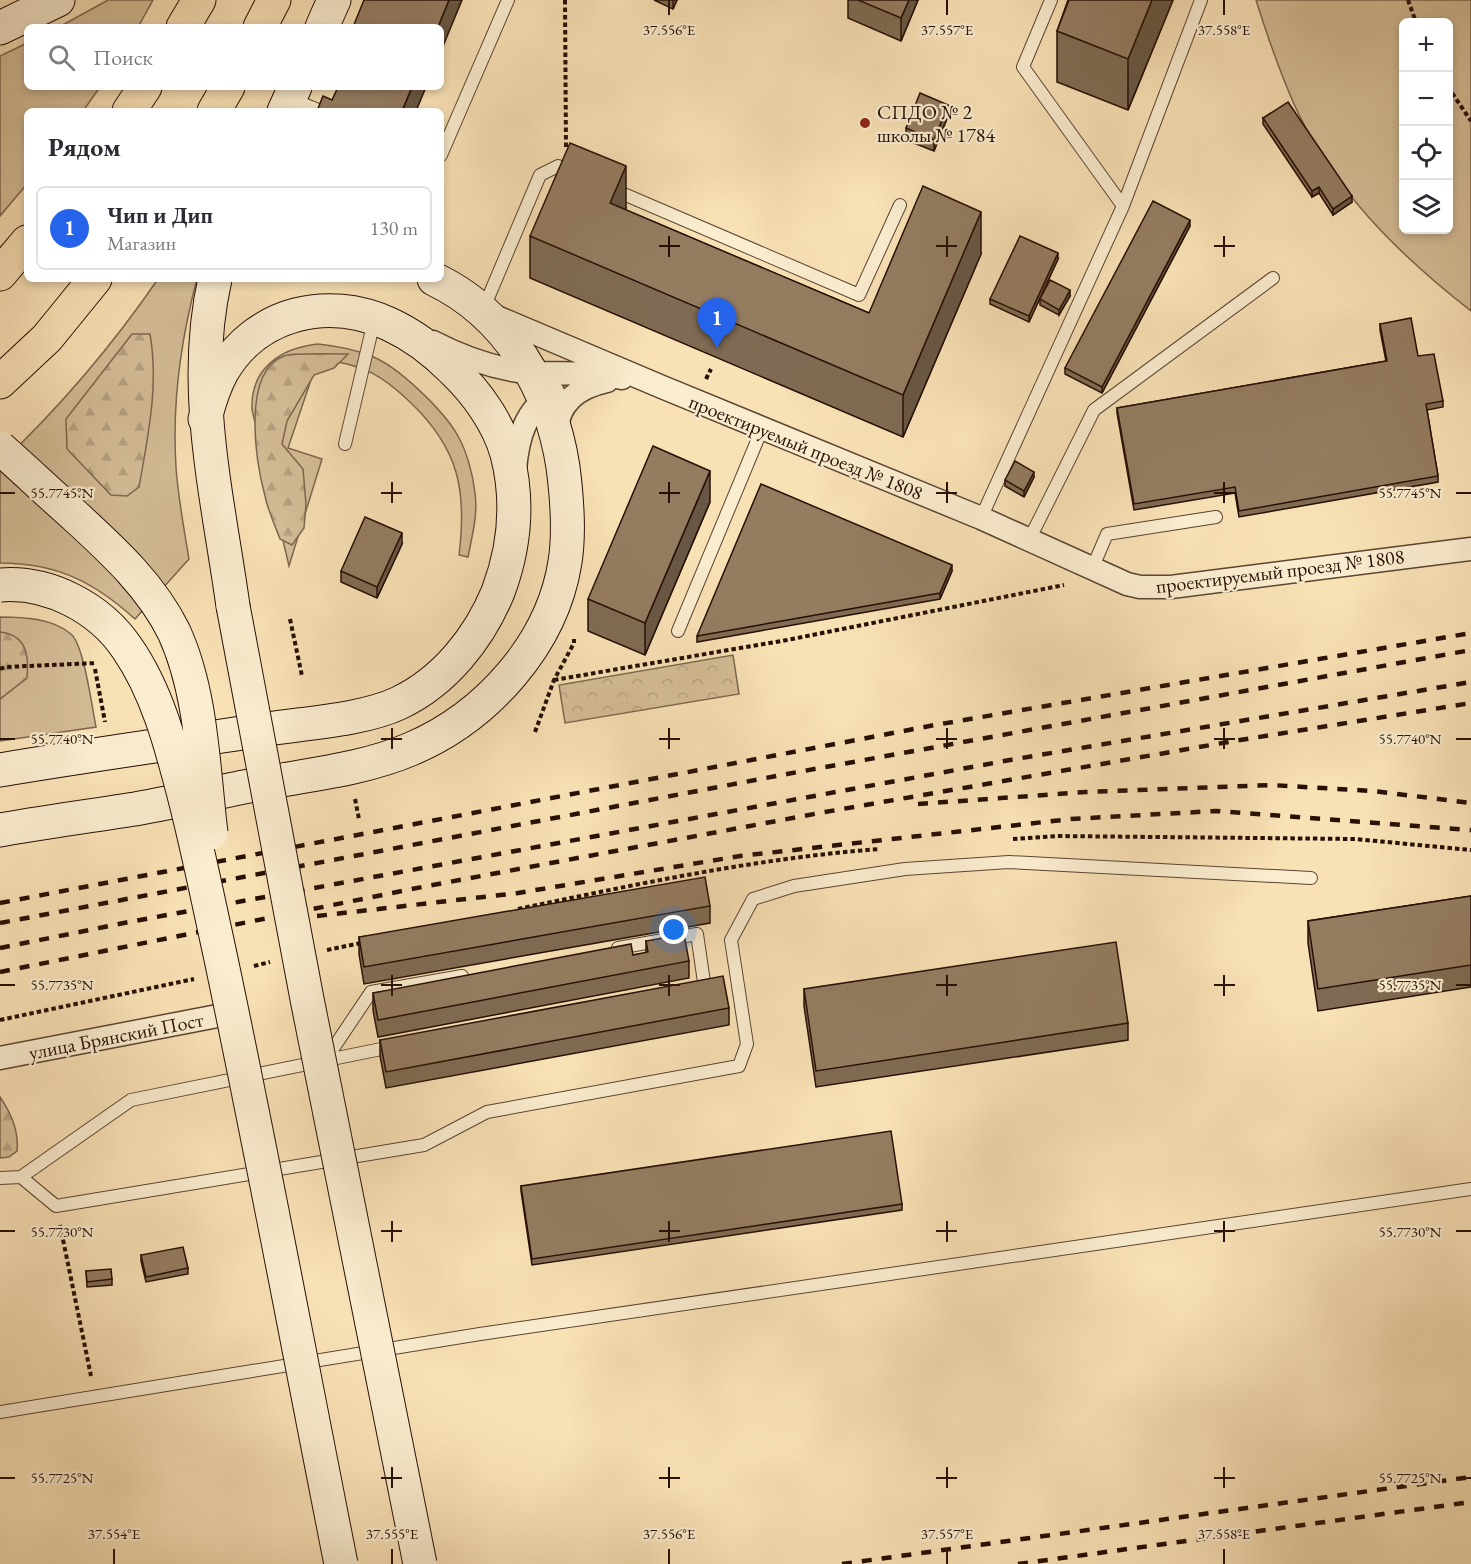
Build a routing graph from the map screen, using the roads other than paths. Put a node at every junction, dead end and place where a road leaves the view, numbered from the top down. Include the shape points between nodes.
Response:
1 (58, 0) edge
2 (200, 0) edge
3 (274, 0) edge
4 (334, 0) edge
5 (508, 0) edge
6 (1051, 0) edge
7 (1201, 0) edge
8 (185, 24) edge
9 (262, 24) edge
10 (323, 24) edge
11 (0, 28) edge
12 (143, 90) edge
13 (226, 90) edge
14 (290, 99) edge
15 (131, 108) edge
16 (216, 108) edge
17 (313, 108) edge
18 (444, 148) edge
19 (900, 205) dead end
20 (1123, 206) junction
21 (24, 246) edge
22 (0, 274) edge
23 (1273, 278) dead end
24 (93, 282) edge
25 (215, 282) edge
26 (439, 282) edge
27 (483, 311) junction
28 (381, 322) junction
29 (0, 382) edge
30 (537, 386) junction
31 (662, 387) junction
32 (205, 419) junction
33 (762, 429) junction
34 (557, 441) junction
35 (345, 444) dead end
36 (0, 448) edge
37 (514, 493) junction
38 (1216, 517) dead end
39 (981, 518) junction
40 (1029, 540) junction
41 (1471, 549) edge
42 (1092, 569) junction
43 (0, 585) edge
44 (678, 630) dead end
45 (0, 770) edge
46 (0, 830) edge
47 (1311, 878) dead end
48 (604, 951) edge
49 (476, 974) edge
50 (682, 993) edge
51 (233, 1013) junction
52 (406, 1044) edge
53 (0, 1058) edge
54 (326, 1059) junction
55 (21, 1177) junction
56 (0, 1178) edge
57 (1471, 1189) edge
58 (0, 1413) edge
59 (341, 1564) edge
60 (420, 1564) edge

1 - 11 main road
2 - 8 main road
3 - 9 main road
4 - 10 main road
5 - 18 lane
6 - 20 lane via 1023,67
7 - 20 lane
12 - 15 main road
13 - 16 main road
14 - 17 lane
19 - 27 lane via 859,295 558,166 540,174
20 - 39 lane
21 - 22 main road
23 - 40 lane via 1094,410
24 - 29 main road via 47,338
25 - 32 main road via 207,343
26 - 27 main road
27 - 30 main road via 511,339
27 - 31 street
28 - 30 street via 463,356 509,369
28 - 32 main road via 340,311 317,310 290,315 256,333 223,370
28 - 35 lane
28 - 37 main road via 432,349 465,381 491,417 506,452
30 - 31 street via 594,379 632,380
30 - 34 main road
30 - 37 street via 517,448
31 - 33 street, проектируемый проезд № 1808
31 - 34 street via 613,380 579,389 561,413
32 - 60 main road, bridge via 233,606
33 - 39 street, проектируемый проезд № 1808
33 - 44 lane
34 - 46 main road via 568,532 563,575 555,600 532,646 508,680 454,726 409,750 352,766 134,809
36 - 51 main road, bridge via 127,566 174,632 197,717
37 - 45 main road via 509,557 485,619 452,663 405,700 352,716
38 - 42 lane via 1107,534
39 - 40 street, проектируемый проезд № 1808
40 - 42 street, проектируемый проезд № 1808
41 - 42 street, проектируемый проезд № 1808 via 1171,587 1140,587
43 - 51 main road, bridge via 52,593 95,612 112,628 140,668 174,755
47 - 55 lane via 1009,862 905,869 794,886 753,899 731,940 747,1044 739,1066 487,1112 424,1145 56,1206
48 - 50 lane via 697,934 705,988
49 - 54 lane via 371,992
51 - 53 street, улица Брянский Пост
51 - 59 main road, bridge
52 - 54 lane
54 - 55 lane via 131,1100
55 - 56 lane
57 - 58 lane via 480,1334

